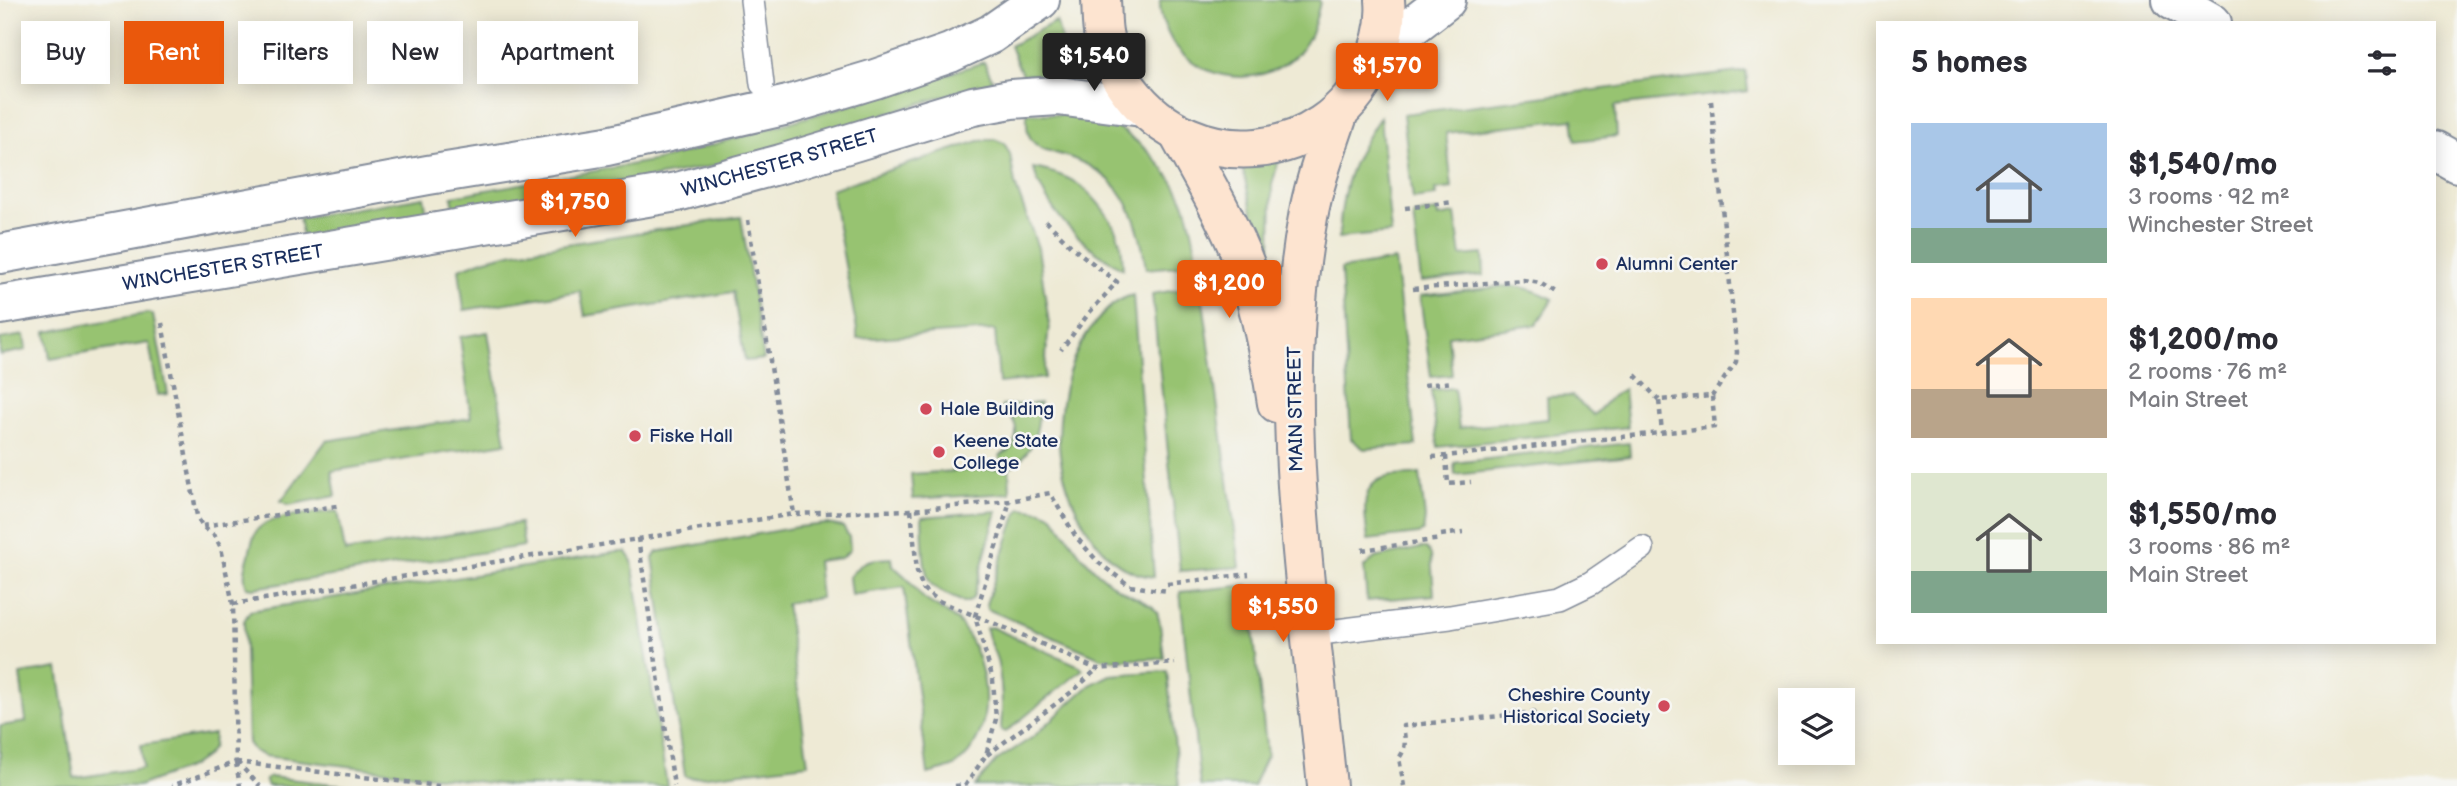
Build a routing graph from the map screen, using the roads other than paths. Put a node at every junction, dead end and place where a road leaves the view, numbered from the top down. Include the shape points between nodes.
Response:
1 (752, 0) edge
2 (1040, 0) edge
3 (1101, 0) edge
4 (1385, 0) edge
5 (1446, 0) edge
6 (2172, 0) edge
7 (2209, 21) edge
8 (1379, 52) junction
9 (762, 84) dead end
10 (1142, 107) junction
11 (1338, 115) junction
12 (1178, 133) junction
13 (2436, 151) edge
14 (2457, 163) edge
15 (0, 254) edge
16 (0, 305) edge
17 (1298, 497) junction
18 (1642, 548) dead end
19 (1312, 634) junction
20 (1328, 786) edge

1 - 9 lane
2 - 15 street via 991,34 950,53 788,105 607,146
3 - 10 main road via 1104,38 1118,75
4 - 8 main road
5 - 8 street
6 - 7 street
8 - 11 main road via 1361,89
10 - 12 main road
10 - 16 street, WINCHESTER STREET via 1058,96 998,101 677,192
11 - 12 main road via 1302,138 1261,149 1218,147
11 - 17 main road, MAIN STREET via 1308,216 1296,316 1293,374
12 - 17 main road, MAIN STREET via 1246,269
13 - 14 street
17 - 19 main road, MAIN STREET
18 - 19 lane via 1560,598
19 - 20 main road, MAIN STREET

